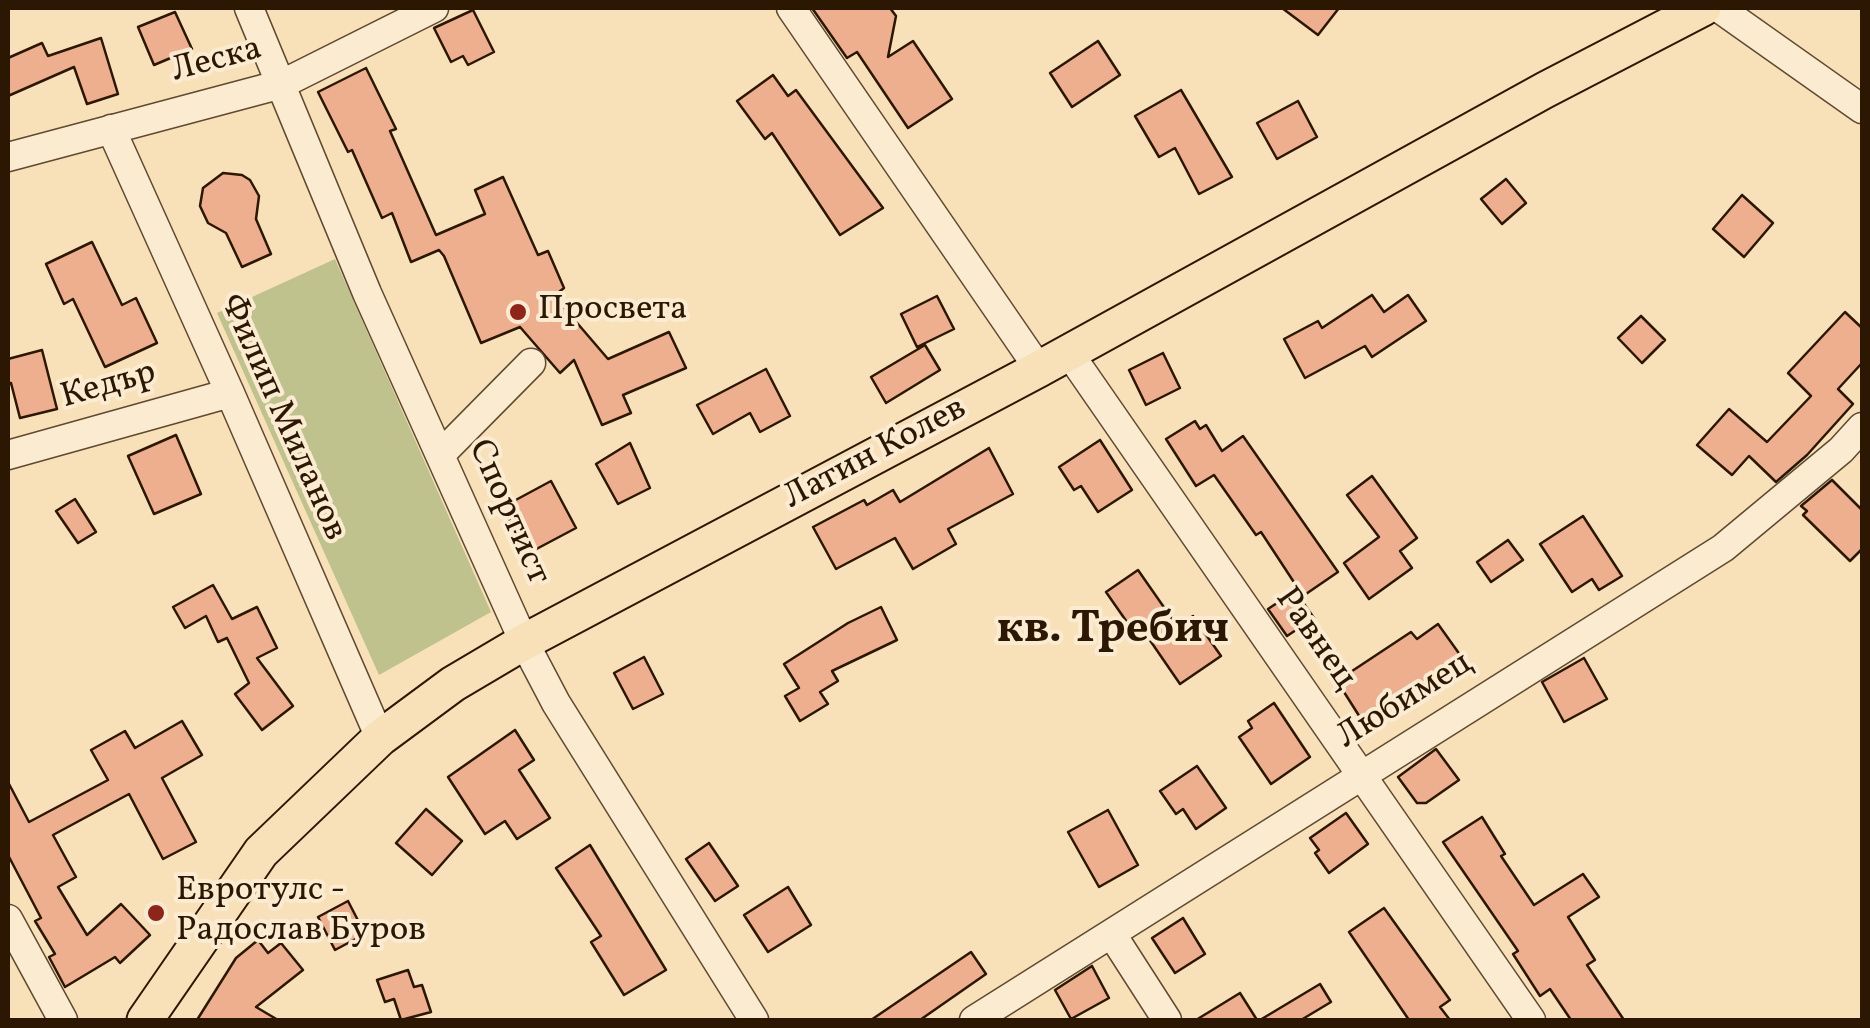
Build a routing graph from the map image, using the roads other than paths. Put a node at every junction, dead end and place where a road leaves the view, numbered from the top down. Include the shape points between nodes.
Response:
1 (249, 8) edge
2 (434, 8) edge
3 (790, 8) edge
4 (1703, 8) edge
5 (1719, 8) edge
6 (282, 84) junction
7 (1862, 110) edge
8 (111, 129) junction
9 (8, 157) edge
10 (1054, 361) junction
11 (531, 363) dead end
12 (230, 392) junction
13 (1862, 426) edge
14 (8, 454) edge
15 (440, 455) junction
16 (524, 642) junction
17 (380, 738) junction
18 (1362, 774) junction
19 (8, 919) edge
20 (1113, 936) junction
21 (63, 1020) edge
22 (145, 1020) edge
23 (754, 1020) edge
24 (974, 1020) edge
25 (1167, 1020) edge
26 (1531, 1020) edge

1 - 6 street, Спортист
2 - 6 street, Леска
3 - 10 street, Равнец
4 - 10 main road, Латин Колев
5 - 7 street
6 - 8 street, Леска
6 - 15 street, Спортист
8 - 9 street, Леска
8 - 12 street, Филип Миланов
10 - 16 main road, Латин Колев
10 - 18 street, Равнец
11 - 15 street
12 - 14 street, Кедър
12 - 17 street, Филип Миланов
13 - 18 street, Любимец via 1722,548
15 - 16 street, Спортист
16 - 17 main road, Латин Колев
16 - 23 street, Спортист
17 - 22 main road, Латин Колев via 261,852
18 - 20 street, Любимец
18 - 26 street, Равнец
19 - 21 street
20 - 24 street, Любимец
20 - 25 street

